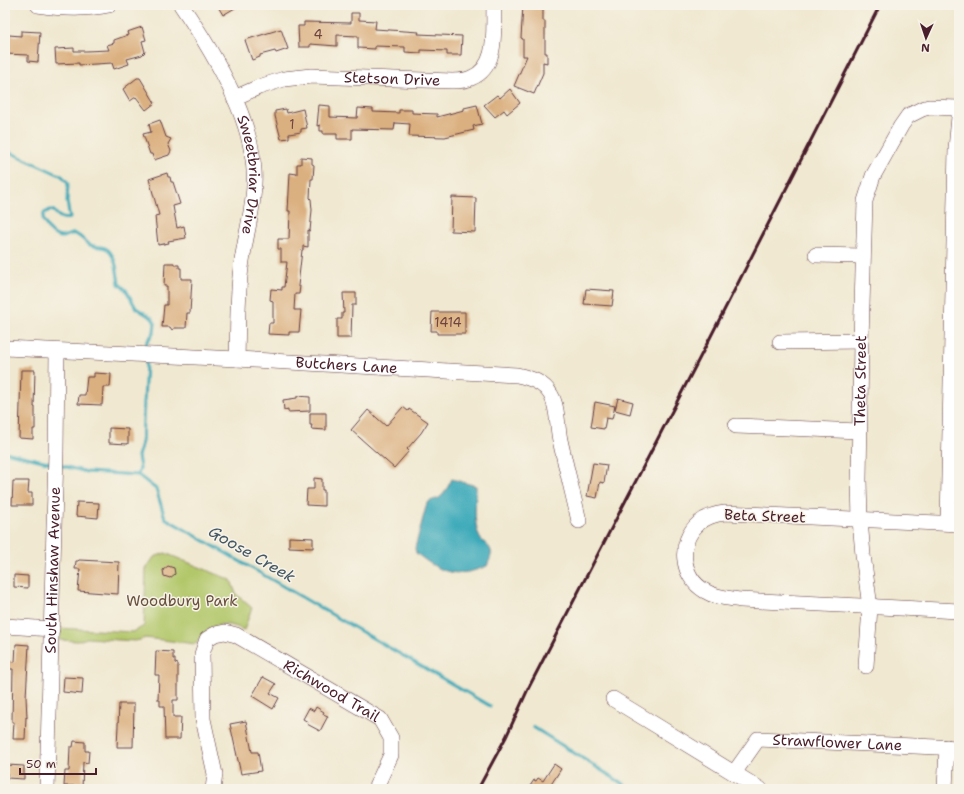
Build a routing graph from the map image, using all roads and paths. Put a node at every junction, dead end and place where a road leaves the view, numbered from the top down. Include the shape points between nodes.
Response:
1 (38, 5) edge
2 (109, 5) edge
3 (182, 5) edge
4 (494, 5) edge
5 (234, 98) junction
6 (959, 108) edge
7 (959, 117) edge
8 (816, 255) dead end
9 (863, 256) junction
10 (861, 341) junction
11 (780, 342) dead end
12 (5, 348) edge
13 (57, 351) junction
14 (238, 359) junction
15 (736, 426) dead end
16 (859, 431) junction
17 (860, 520) junction
18 (579, 521) dead end
19 (953, 524) edge
20 (870, 607) junction
21 (959, 611) edge
22 (5, 626) edge
23 (52, 629) junction
24 (866, 666) dead end
25 (612, 699) dead end
26 (953, 748) edge
27 (734, 773) junction
28 (47, 789) edge
29 (214, 789) edge
30 (375, 789) edge
31 (760, 789) edge
32 (945, 789) edge

1 - 2 street via 72,10
3 - 5 street, Sweetbriar Drive via 216,60
4 - 5 street, Stetson Drive via 491,55 485,66 472,78 452,81 311,76 284,79
5 - 14 street, Sweetbriar Drive via 247,133 255,184 240,270
6 - 9 street, Theta Street via 929,107 916,111 908,116 901,126 869,186 865,201
7 - 19 street via 956,149
8 - 9 street
9 - 10 street, Theta Street
10 - 11 street
10 - 16 street, Theta Street
12 - 13 street, Butchers Lane
13 - 14 street, Butchers Lane
13 - 23 street, South Hinshaw Avenue
14 - 18 street, Butchers Lane via 517,375 533,379 551,394
15 - 16 street
16 - 17 street, Theta Street
17 - 19 street, Beta Street
17 - 20 street, Theta Street
17 - 20 street, Beta Street via 716,514 699,523 691,533 686,542 685,563 695,583 715,596 741,600
20 - 21 street, Beta Street
20 - 24 street, Theta Street
22 - 23 street
23 - 28 street, South Hinshaw Avenue
25 - 27 street
26 - 27 street, Strawflower Lane via 758,738
26 - 32 street
27 - 31 street
29 - 30 street, Richwood Trail via 215,774 203,719 202,654 207,639 225,632 236,635 380,719 391,738 390,755

